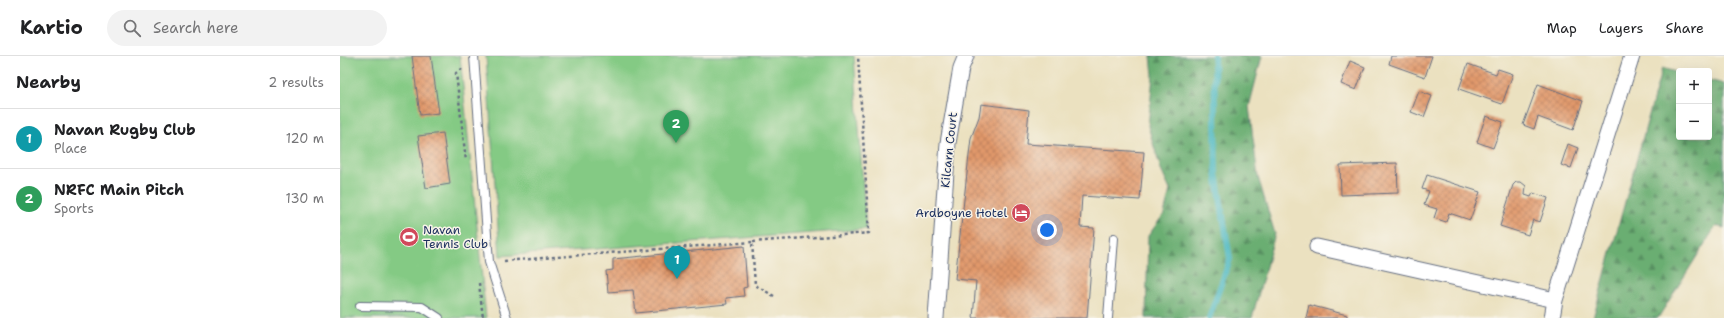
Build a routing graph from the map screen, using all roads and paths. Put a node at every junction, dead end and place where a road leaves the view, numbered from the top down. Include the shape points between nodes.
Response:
1 (474, 56) edge
2 (858, 56) edge
3 (966, 56) edge
4 (1632, 56) edge
5 (1114, 238) dead end
6 (752, 242) junction
7 (1317, 247) dead end
8 (489, 262) junction
9 (774, 296) dead end
10 (1554, 300) junction
11 (360, 306) dead end
12 (439, 318) edge
13 (507, 318) edge
14 (936, 318) edge
15 (1108, 318) edge
16 (1552, 318) edge

1 - 8 lane
2 - 6 path via 869,233
3 - 14 street, Kilcarn Court via 961,68 948,143
4 - 10 street
5 - 15 lane
6 - 8 path
6 - 9 path via 755,285
7 - 10 street
8 - 13 lane
10 - 16 street
11 - 12 lane via 422,307

